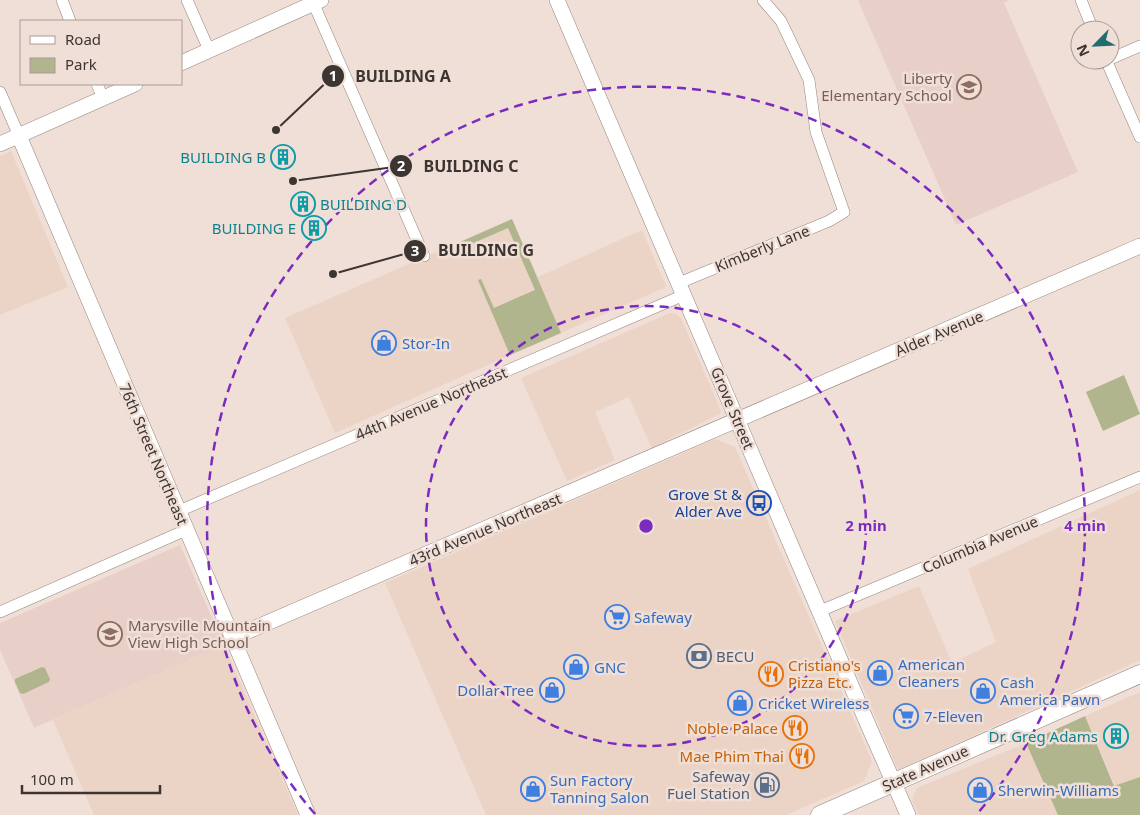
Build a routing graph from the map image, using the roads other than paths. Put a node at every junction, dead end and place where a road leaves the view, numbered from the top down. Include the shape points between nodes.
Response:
1 (62, 0) edge
2 (187, 0) edge
3 (557, 0) edge
4 (763, 0) edge
5 (1081, 0) edge
6 (316, 1) edge
7 (70, 20) edge
8 (1089, 20) edge
9 (1140, 46) edge
10 (209, 50) junction
11 (1120, 55) edge
12 (182, 63) edge
13 (1112, 70) edge
14 (97, 85) edge
15 (133, 85) edge
16 (0, 92) edge
17 (102, 98) junction
18 (18, 136) junction
19 (1140, 136) edge
20 (0, 144) edge
21 (1140, 246) edge
22 (424, 256) dead end
23 (681, 289) junction
24 (738, 420) junction
25 (1140, 477) edge
26 (179, 511) junction
27 (186, 530) junction
28 (820, 611) junction
29 (0, 612) edge
30 (232, 638) junction
31 (1140, 674) edge
32 (893, 782) junction
33 (308, 815) edge
34 (820, 815) edge
35 (908, 815) edge

1 - 7 street
2 - 10 street
3 - 23 street, Grove Street
4 - 23 street, Kimberly Lane via 780,21 809,80 816,132 844,212
5 - 8 street
6 - 10 street
6 - 22 street
9 - 11 street
10 - 12 street
13 - 19 street
14 - 17 street
15 - 17 street
16 - 18 street, 76th Street Northeast
17 - 18 street
18 - 20 street
18 - 26 street, 76th Street Northeast
21 - 24 street, Alder Avenue
23 - 24 street, Grove Street
23 - 26 street, 44th Avenue Northeast
24 - 28 street, Grove Street
24 - 30 street, 43rd Avenue Northeast
25 - 28 street, Columbia Avenue
26 - 27 street, 76th Street Northeast
27 - 29 street
27 - 30 street, 76th Street Northeast
28 - 32 street, Grove Street
30 - 33 street, 76th Street Northeast
31 - 32 main road, State Avenue
32 - 34 main road, State Avenue
32 - 35 street, Grove Street

